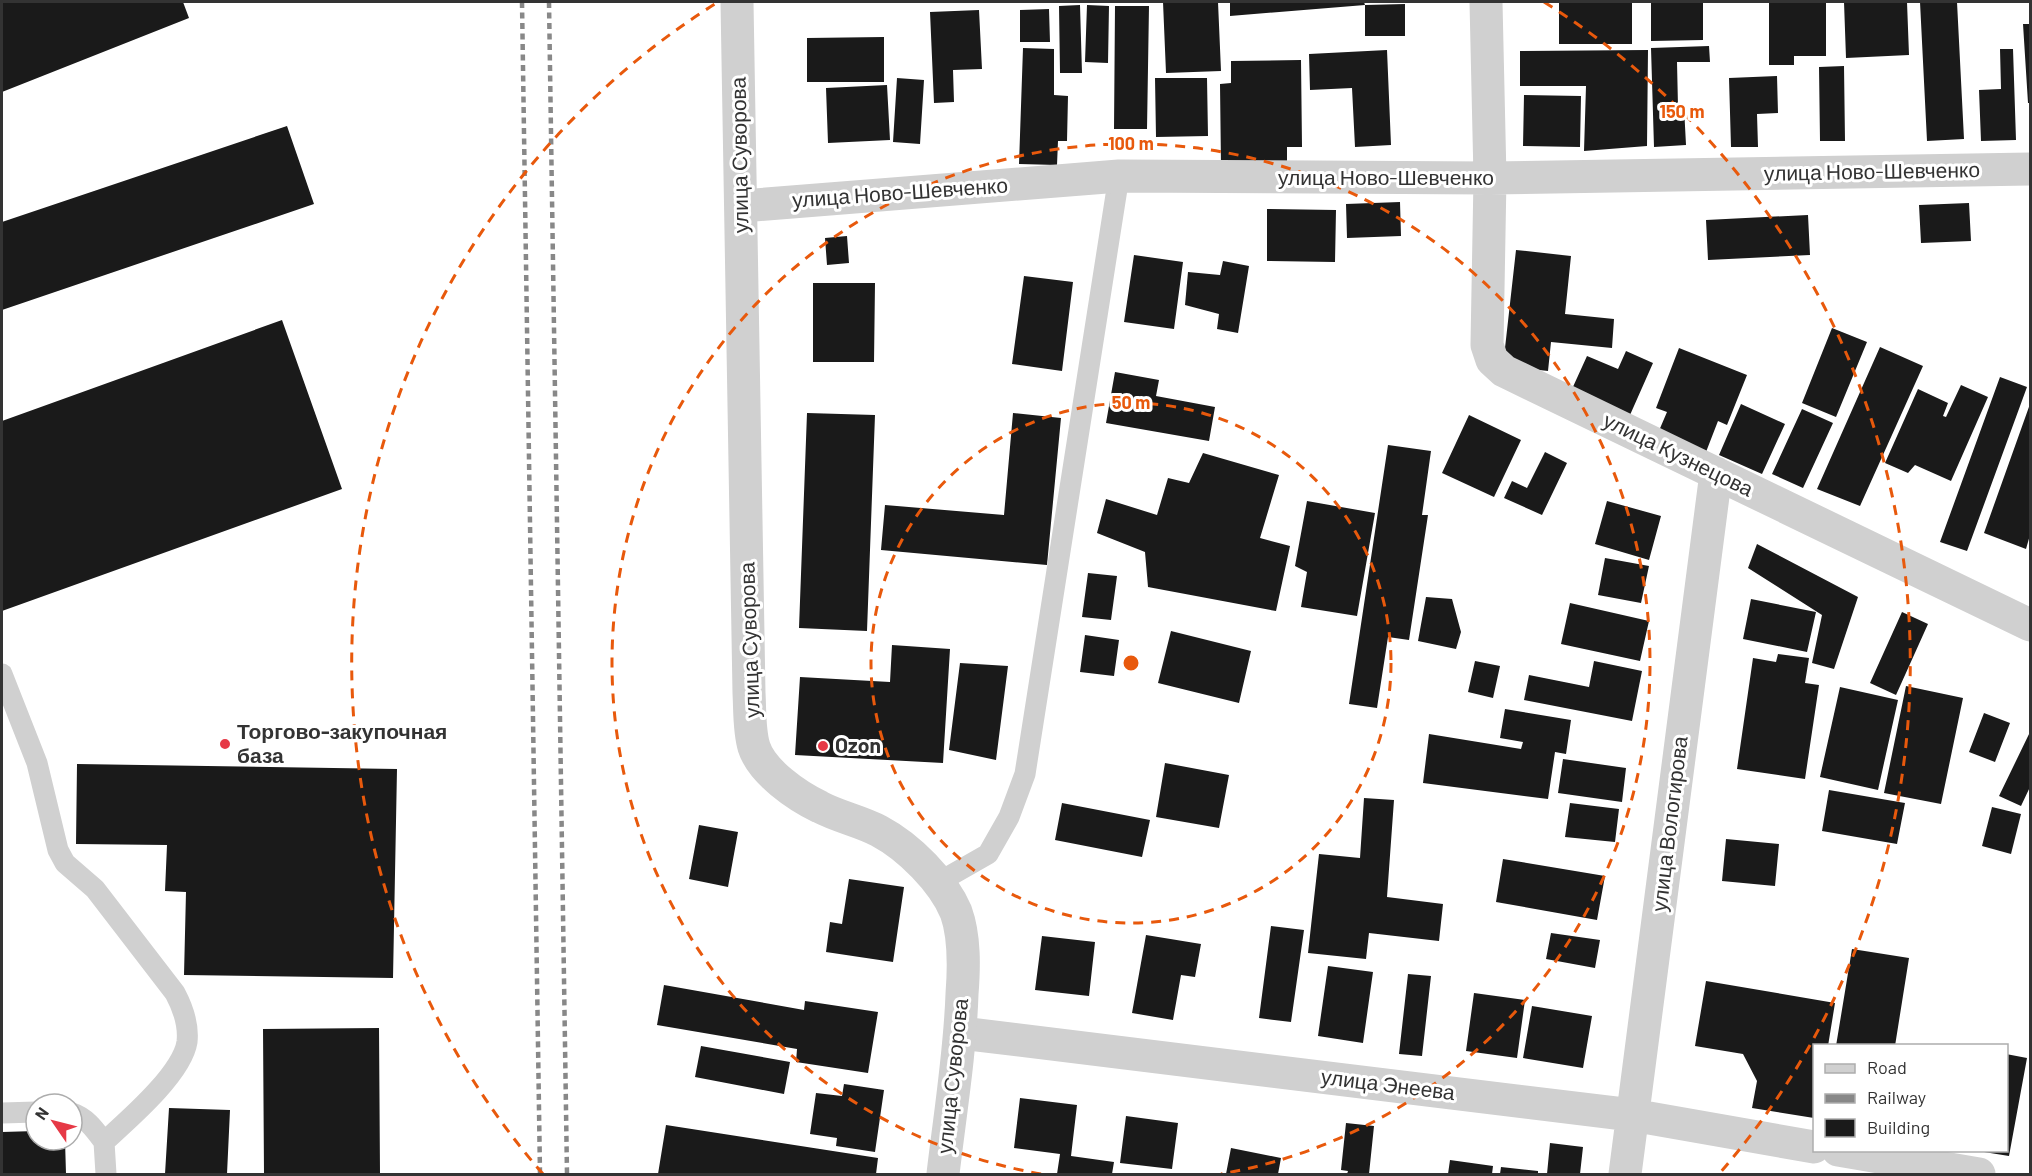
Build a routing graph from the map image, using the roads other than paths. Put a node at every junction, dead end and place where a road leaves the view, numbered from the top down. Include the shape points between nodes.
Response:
1 (737, 2) edge
2 (1486, 2) edge
3 (2031, 169) edge
4 (1119, 176) junction
5 (1490, 178) junction
6 (742, 206) junction
7 (1716, 473) junction
8 (2031, 625) edge
9 (2, 674) edge
10 (939, 882) junction
11 (961, 1033) junction
12 (2, 1113) edge
13 (24, 1113) edge
14 (1632, 1115) junction
15 (84, 1119) edge
16 (104, 1142) junction
17 (1813, 1147) edge
18 (1850, 1152) edge
19 (106, 1174) edge
20 (942, 1174) edge
21 (1625, 1174) edge
22 (1979, 1174) edge

1 - 6 street, улица Суворова
2 - 5 street
3 - 5 street, улица Ново-Шевченко
4 - 5 street, улица Ново-Шевченко
4 - 6 street, улица Ново-Шевченко
4 - 10 lane via 1024,774 1009,817 988,854
5 - 7 street, улица Кузнецова via 1487,345 1491,360 1504,371
6 - 10 street, улица Суворова via 749,693 754,747 782,783 819,807 879,831 904,848
7 - 8 street, улица Кузнецова
7 - 14 street, улица Вологирова
9 - 16 lane via 38,763 58,850 65,863 95,889 175,993 185,1012 187,1041 176,1069
10 - 11 street, улица Суворова via 956,913 961,937
11 - 14 street, улица Энеева
11 - 20 street, улица Суворова
12 - 13 lane
14 - 17 street, улица Энеева
14 - 21 street, улица Вологирова
15 - 16 lane
16 - 19 lane
18 - 22 street

